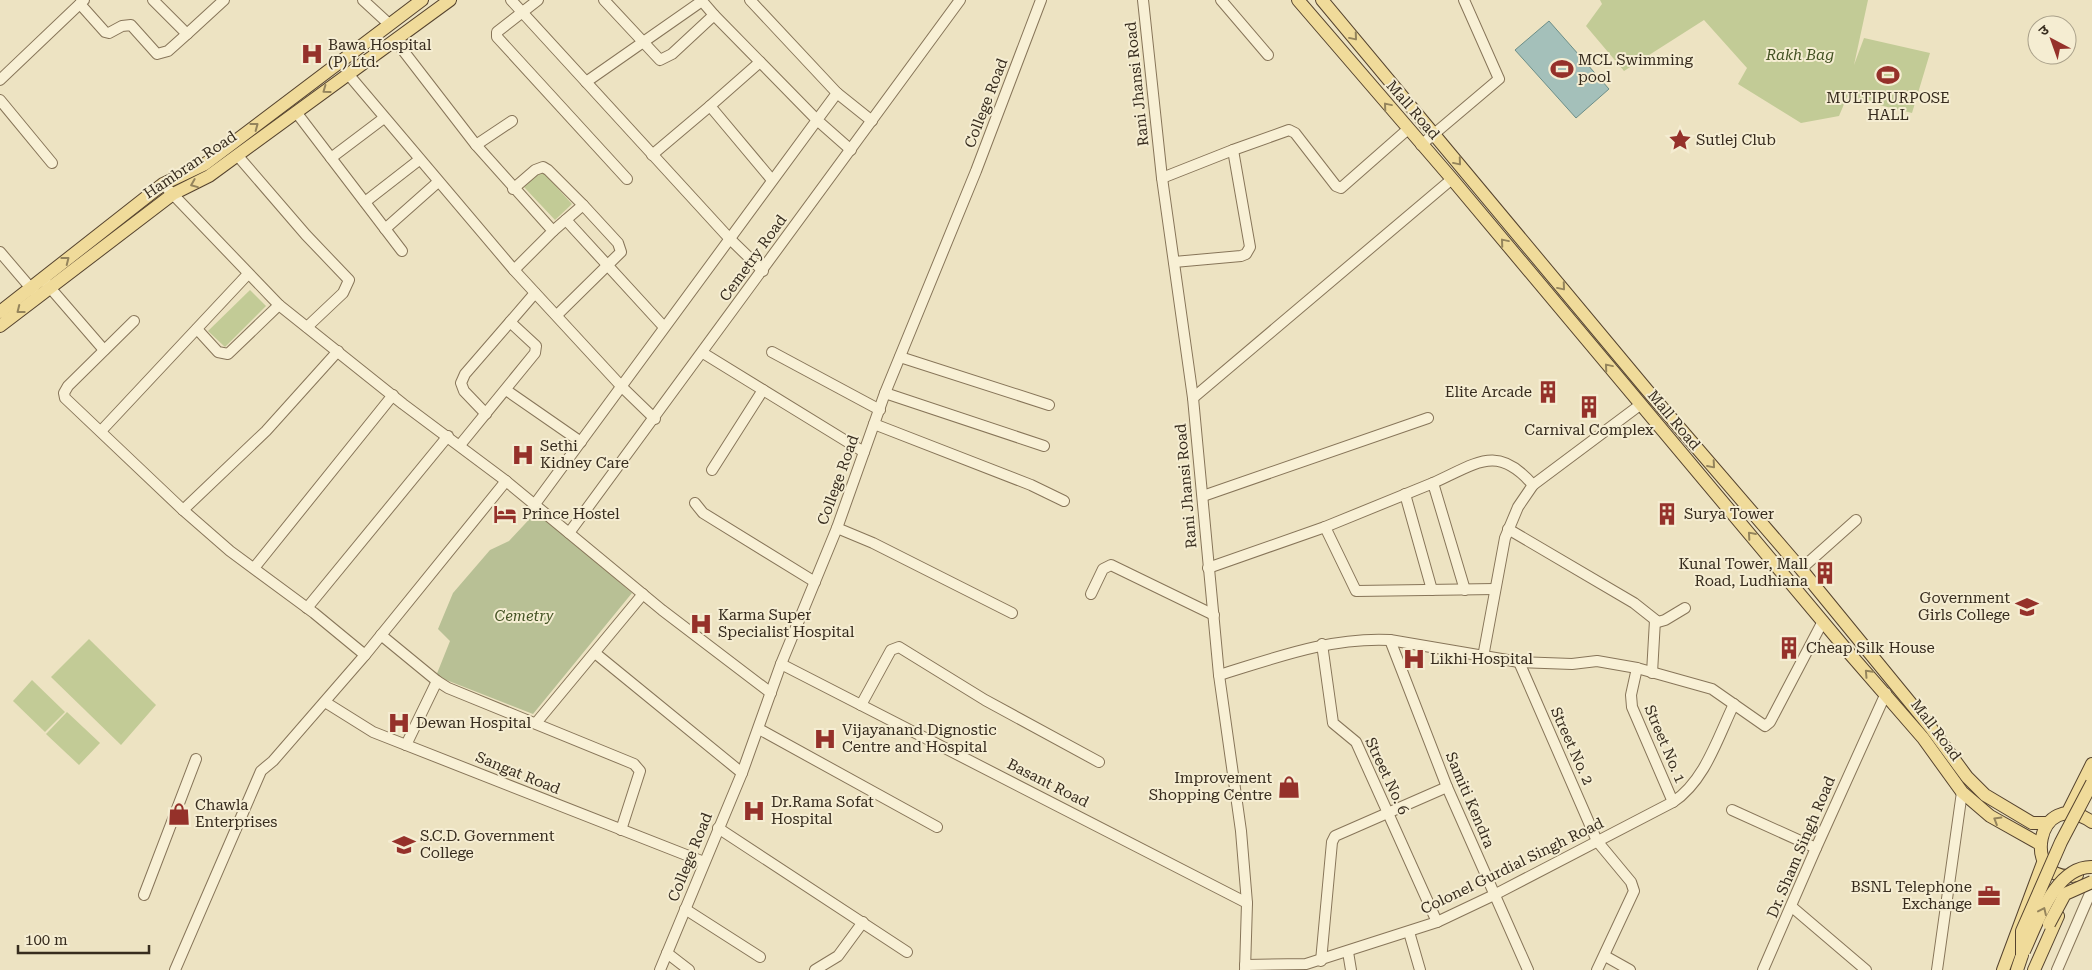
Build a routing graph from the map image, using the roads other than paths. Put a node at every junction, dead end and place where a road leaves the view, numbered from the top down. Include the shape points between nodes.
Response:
1 (154, 0) edge
2 (224, 0) edge
3 (363, 0) edge
4 (421, 0) edge
5 (450, 0) edge
6 (511, 0) edge
7 (538, 0) edge
8 (604, 0) edge
9 (750, 0) edge
10 (1041, 0) edge
11 (1143, 0) edge
12 (1222, 0) edge
13 (1298, 0) edge
14 (1322, 0) edge
15 (1464, 0) edge
16 (701, 1) edge
17 (956, 1) edge
18 (82, 2) edge
19 (522, 12) junction
20 (714, 15) junction
21 (389, 24) junction
22 (187, 34) junction
23 (395, 40) junction
24 (642, 43) junction
25 (1268, 55) dead end
26 (760, 62) junction
27 (348, 74) junction
28 (0, 80) edge
29 (586, 82) junction
30 (837, 93) junction
31 (0, 100) edge
32 (710, 106) junction
33 (296, 112) junction
34 (384, 118) junction
35 (817, 120) junction
36 (872, 120) junction
37 (512, 121) dead end
38 (1407, 130) junction
39 (1434, 132) junction
40 (1421, 144) junction
41 (476, 145) junction
42 (851, 150) junction
43 (1233, 150) junction
44 (237, 155) junction
45 (652, 155) junction
46 (331, 158) junction
47 (419, 160) junction
48 (52, 163) dead end
49 (1162, 178) junction
50 (627, 179) dead end
51 (772, 180) junction
52 (1452, 180) junction
53 (438, 182) junction
54 (163, 184) junction
55 (513, 189) junction
56 (173, 194) junction
57 (365, 202) junction
58 (583, 205) junction
59 (566, 220) junction
60 (385, 229) junction
61 (553, 231) junction
62 (729, 238) junction
63 (402, 251) dead end
64 (0, 252) edge
65 (1174, 262) junction
66 (608, 267) junction
67 (514, 270) junction
68 (763, 271) junction
69 (248, 274) junction
70 (46, 283) junction
71 (35, 292) junction
72 (535, 293) junction
73 (279, 305) junction
74 (0, 312) edge
75 (557, 315) junction
76 (134, 321) dead end
77 (510, 322) junction
78 (0, 326) edge
79 (307, 327) junction
80 (664, 327) junction
81 (197, 330) junction
82 (104, 350) junction
83 (338, 351) junction
84 (772, 352) dead end
85 (703, 353) junction
86 (900, 357) junction
87 (622, 387) junction
88 (506, 390) junction
89 (763, 390) junction
90 (886, 393) junction
91 (393, 395) junction
92 (1193, 398) junction
93 (1640, 404) junction
94 (1050, 405) dead end
95 (880, 410) junction
96 (486, 414) junction
97 (655, 418) junction
98 (1428, 418) dead end
99 (874, 424) junction
100 (101, 431) junction
101 (448, 436) junction
102 (581, 442) junction
103 (460, 445) junction
104 (1044, 446) dead end
105 (864, 452) junction
106 (712, 470) dead end
107 (506, 480) junction
108 (1433, 483) junction
109 (1534, 485) junction
110 (1405, 494) junction
111 (1203, 496) junction
112 (1064, 502) dead end
113 (695, 503) dead end
114 (535, 504) junction
115 (183, 510) junction
116 (1856, 520) dead end
117 (1325, 526) junction
118 (837, 528) junction
119 (1508, 529) junction
120 (569, 533) junction
121 (254, 568) junction
122 (1208, 568) junction
123 (1801, 569) junction
124 (814, 582) junction
125 (1495, 589) junction
126 (1432, 590) junction
127 (1465, 590) junction
128 (643, 594) junction
129 (1091, 594) dead end
130 (307, 608) junction
131 (1685, 608) dead end
132 (1012, 613) dead end
133 (1214, 615) junction
134 (1655, 620) junction
135 (1823, 621) junction
136 (381, 636) junction
137 (1390, 640) junction
138 (1322, 644) junction
139 (594, 653) junction
140 (365, 655) junction
141 (1483, 657) junction
142 (1519, 662) junction
143 (782, 664) junction
144 (1637, 668) junction
145 (1652, 672) junction
146 (1219, 675) junction
147 (437, 681) junction
148 (771, 693) junction
149 (1886, 693) junction
150 (325, 702) junction
151 (1734, 704) junction
152 (861, 705) junction
153 (536, 723) junction
154 (759, 728) junction
155 (406, 745) junction
156 (196, 759) dead end
157 (1099, 762) dead end
158 (2092, 764) edge
159 (742, 773) junction
160 (2092, 783) edge
161 (1447, 787) junction
162 (1962, 792) junction
163 (1673, 802) junction
164 (1732, 810) dead end
165 (1387, 813) junction
166 (2067, 814) junction
167 (2092, 822) edge
168 (2048, 823) junction
169 (937, 827) dead end
170 (718, 828) junction
171 (622, 830) junction
172 (1597, 841) junction
173 (2040, 844) junction
174 (1816, 848) junction
175 (2044, 860) junction
176 (704, 862) junction
177 (2088, 873) edge
178 (2092, 889) edge
179 (144, 895) dead end
180 (1494, 895) junction
181 (1247, 903) junction
182 (1792, 907) junction
183 (685, 909) junction
184 (864, 922) junction
185 (1437, 922) junction
186 (1409, 932) junction
187 (907, 952) dead end
188 (1348, 952) junction
189 (667, 953) junction
190 (2022, 955) junction
191 (1605, 956) junction
192 (760, 957) dead end
193 (1321, 961) junction
194 (1245, 967) edge
195 (175, 970) edge
196 (660, 970) edge
197 (689, 970) edge
198 (815, 970) edge
199 (1352, 970) edge
200 (1420, 970) edge
201 (1528, 970) edge
202 (1597, 970) edge
203 (1630, 970) edge
204 (1764, 970) edge
205 (1866, 970) edge
206 (1937, 970) edge
207 (2003, 970) edge
208 (2017, 970) edge
209 (2028, 970) edge
210 (2034, 970) edge
211 (2057, 970) edge

1 - 22 street
2 - 22 street
3 - 21 street
4 - 21 main road, Hambran Road
5 - 23 main road, Hambran Road
6 - 19 street
7 - 19 street
8 - 24 street
9 - 30 street
10 - 86 street, College Road
11 - 49 street, Rani Jhansi Road
12 - 25 street
38 -> 13 main road, Mall Road
14 -> 39 main road, Mall Road
15 - 39 street via 1499,79
16 - 20 street
16 - 24 street
17 - 36 street, Cemetry Road
18 - 22 street via 105,32 131,25 157,54 168,51
18 - 28 street
19 - 29 street
19 - 50 street via 498,32 497,37
20 - 24 street via 664,60 658,59
20 - 26 street
54 -> 21 main road, Hambran Road via 205,164
23 - 27 main road, Hambran Road
23 - 41 street
24 - 29 street
26 - 32 street
26 - 35 street
27 -> 33 main road, Hambran Road
27 - 34 street
29 - 45 street
30 - 35 street
30 - 36 street
31 - 48 street
32 - 45 street
32 - 51 street
33 - 44 main road, Hambran Road
33 - 46 street
34 - 46 street
34 - 47 street
35 - 42 street
35 - 51 street
36 - 42 street, Cemetry Road
37 - 41 street
38 - 40 main road, Mall Road
38 - 43 street via 1341,188 1336,186 1295,133 1288,130
39 - 40 street
39 -> 123 main road, Mall Road via 1647,390
40 - 52 main road, Mall Road
41 - 55 street
42 - 68 street, Cemetry Road
43 - 49 street
43 - 65 street via 1249,251 1241,256
44 -> 56 main road, Hambran Road via 203,180
44 - 79 street via 350,280 343,293
45 - 62 street
46 - 57 street
47 - 53 street
47 - 57 street
49 - 65 street, Rani Jhansi Road
51 - 62 street
52 - 92 street
93 -> 52 main road, Mall Road
53 - 60 street
53 - 67 street
54 - 56 street
70 -> 54 main road, Hambran Road
55 - 58 street via 542,168 548,170
55 - 61 street
56 - 69 street
56 - 70 main road, Hambran Road
57 - 60 street
58 - 59 street
58 - 66 street via 621,249
59 - 61 street
59 - 66 street
60 - 63 street
61 - 67 street
62 - 68 street
62 - 80 street
64 - 71 street
65 - 92 street, Rani Jhansi Road
66 - 75 street
66 - 80 street
67 - 72 street
68 - 85 street, Cemetry Road
69 - 73 street
69 - 81 street
70 - 71 main road, Hambran Road
70 - 82 street
71 - 74 main road, Hambran Road
71 -> 78 main road, Hambran Road
72 - 75 street
72 - 77 street
73 - 79 street
73 - 81 street via 228,354 218,352
75 - 87 street
76 - 82 street
77 - 88 street via 536,349
77 - 96 street via 460,383
79 - 83 street
80 - 87 street
81 - 100 street
82 - 100 street via 64,394
83 - 91 street
83 - 115 street via 266,431
84 - 95 street
85 - 89 street
85 - 97 street, Cemetry Road
86 - 90 street, College Road
86 - 94 street
87 - 97 street
87 - 102 street
88 - 96 street
88 - 102 street
89 - 105 street
89 - 106 street
90 - 95 street, College Road
90 - 104 street
91 - 101 street
91 - 121 street
92 - 111 street, Rani Jhansi Road
93 - 109 street
135 -> 93 main road, Mall Road
95 - 99 street, College Road
96 - 103 street
97 - 120 street, Cemetry Road
98 - 111 street
99 - 105 street, College Road
99 - 112 street via 1031,485
100 - 115 street
101 - 103 street
101 - 130 street
102 - 114 street
103 - 107 street
105 - 118 street, College Road
107 - 114 street
107 - 136 street
108 - 109 street via 1481,462 1496,460 1511,464
108 - 110 street
108 - 127 street
109 - 119 street via 1518,507
110 - 117 street
110 - 126 street
111 - 122 street, Rani Jhansi Road
113 - 124 street via 703,513
114 - 120 street
115 - 121 street via 230,552
116 - 123 street
117 - 122 street
117 - 126 street via 1356,591
118 - 124 street, College Road
118 - 132 street
119 - 125 street
119 - 134 street via 1634,603
120 - 128 street
121 - 130 street
122 - 133 street, Rani Jhansi Road
123 - 168 main road, Mall Road via 1967,777 1985,794 2032,823
124 - 143 street, College Road
125 - 127 street
125 - 141 street
126 - 127 street
128 - 139 street
128 - 148 street
129 - 133 street via 1103,569 1111,565
130 - 140 street
131 - 134 street via 1661,622
133 - 146 street, Rani Jhansi Road
134 - 145 street
149 -> 135 main road, Mall Road
135 - 151 street via 1768,724 1762,725
136 - 140 street
136 - 147 street
137 - 138 street via 1363,639
137 - 141 street
137 - 161 street, Samiti Kendra
138 - 146 street
138 - 165 street, Street No. 6 via 1333,723 1356,742
139 - 153 street
139 - 159 street
140 - 150 street
141 - 142 street
142 - 144 street via 1572,664 1596,661
142 - 172 street, Street No. 2
143 - 148 street, College Road
143 - 152 street, Basant Road
144 - 145 street
144 - 163 street, Street No. 1 via 1631,695 1632,707
145 - 151 street via 1707,687
146 - 181 street, Rani Jhansi Road via 1241,831
147 - 153 street
147 - 155 street
148 - 154 street, College Road
149 - 162 main road, Mall Road
149 - 174 street, Dr. Sham Singh Road
150 - 155 street, Sangat Road via 361,726
150 - 195 street via 261,771
151 - 163 street, Colonel Gurdial Singh Road via 1690,787
152 - 157 street via 891,650 900,647 985,700
152 - 181 street, Basant Road
153 - 171 street via 639,767
154 - 159 street, College Road
154 - 169 street
155 - 171 street, Sangat Road
156 - 179 street
158 - 166 main road
159 - 170 street, College Road
160 - 190 main road, bridge via 2061,842 2022,931
161 - 165 street
161 - 180 street, Samiti Kendra
173 -> 162 main road, Mall Road via 1990,816
162 - 206 street
163 - 172 street, Colonel Gurdial Singh Road
164 - 174 street
165 - 185 street, Street No. 6
165 - 193 street via 1337,834 1333,839
166 - 167 main road via 2083,816
166 - 168 main road
168 - 173 main road
170 - 176 street, College Road
170 - 184 street
171 - 176 street, Sangat Road
172 - 180 street, Colonel Gurdial Singh Road
172 - 191 street, Street No. 2 via 1631,882 1634,891
173 - 175 main road
174 - 182 street, Dr. Sham Singh Road
175 - 177 main road via 2052,870 2061,874
175 - 207 main road
176 - 183 street, College Road
190 -> 177 main road, bridge via 2048,898 2071,873
177 - 209 main road, bridge via 2065,894
177 - 210 main road
178 - 211 street
180 - 185 street, Colonel Gurdial Singh Road
180 - 201 street, Samiti Kendra
181 - 194 street, Rani Jhansi Road
182 - 204 street, Dr. Sham Singh Road
182 - 205 street
183 - 189 street, College Road
183 - 192 street
184 - 187 street
184 - 198 street via 838,956
185 - 186 street, Colonel Gurdial Singh Road
186 - 188 street, Colonel Gurdial Singh Road
186 - 200 street
188 - 193 street, Colonel Gurdial Singh Road
188 - 199 street
189 - 196 street, College Road
189 - 197 street
190 - 208 main road
191 - 202 street
191 - 203 street
193 - 194 street, Colonel Gurdial Singh Road via 1293,966

